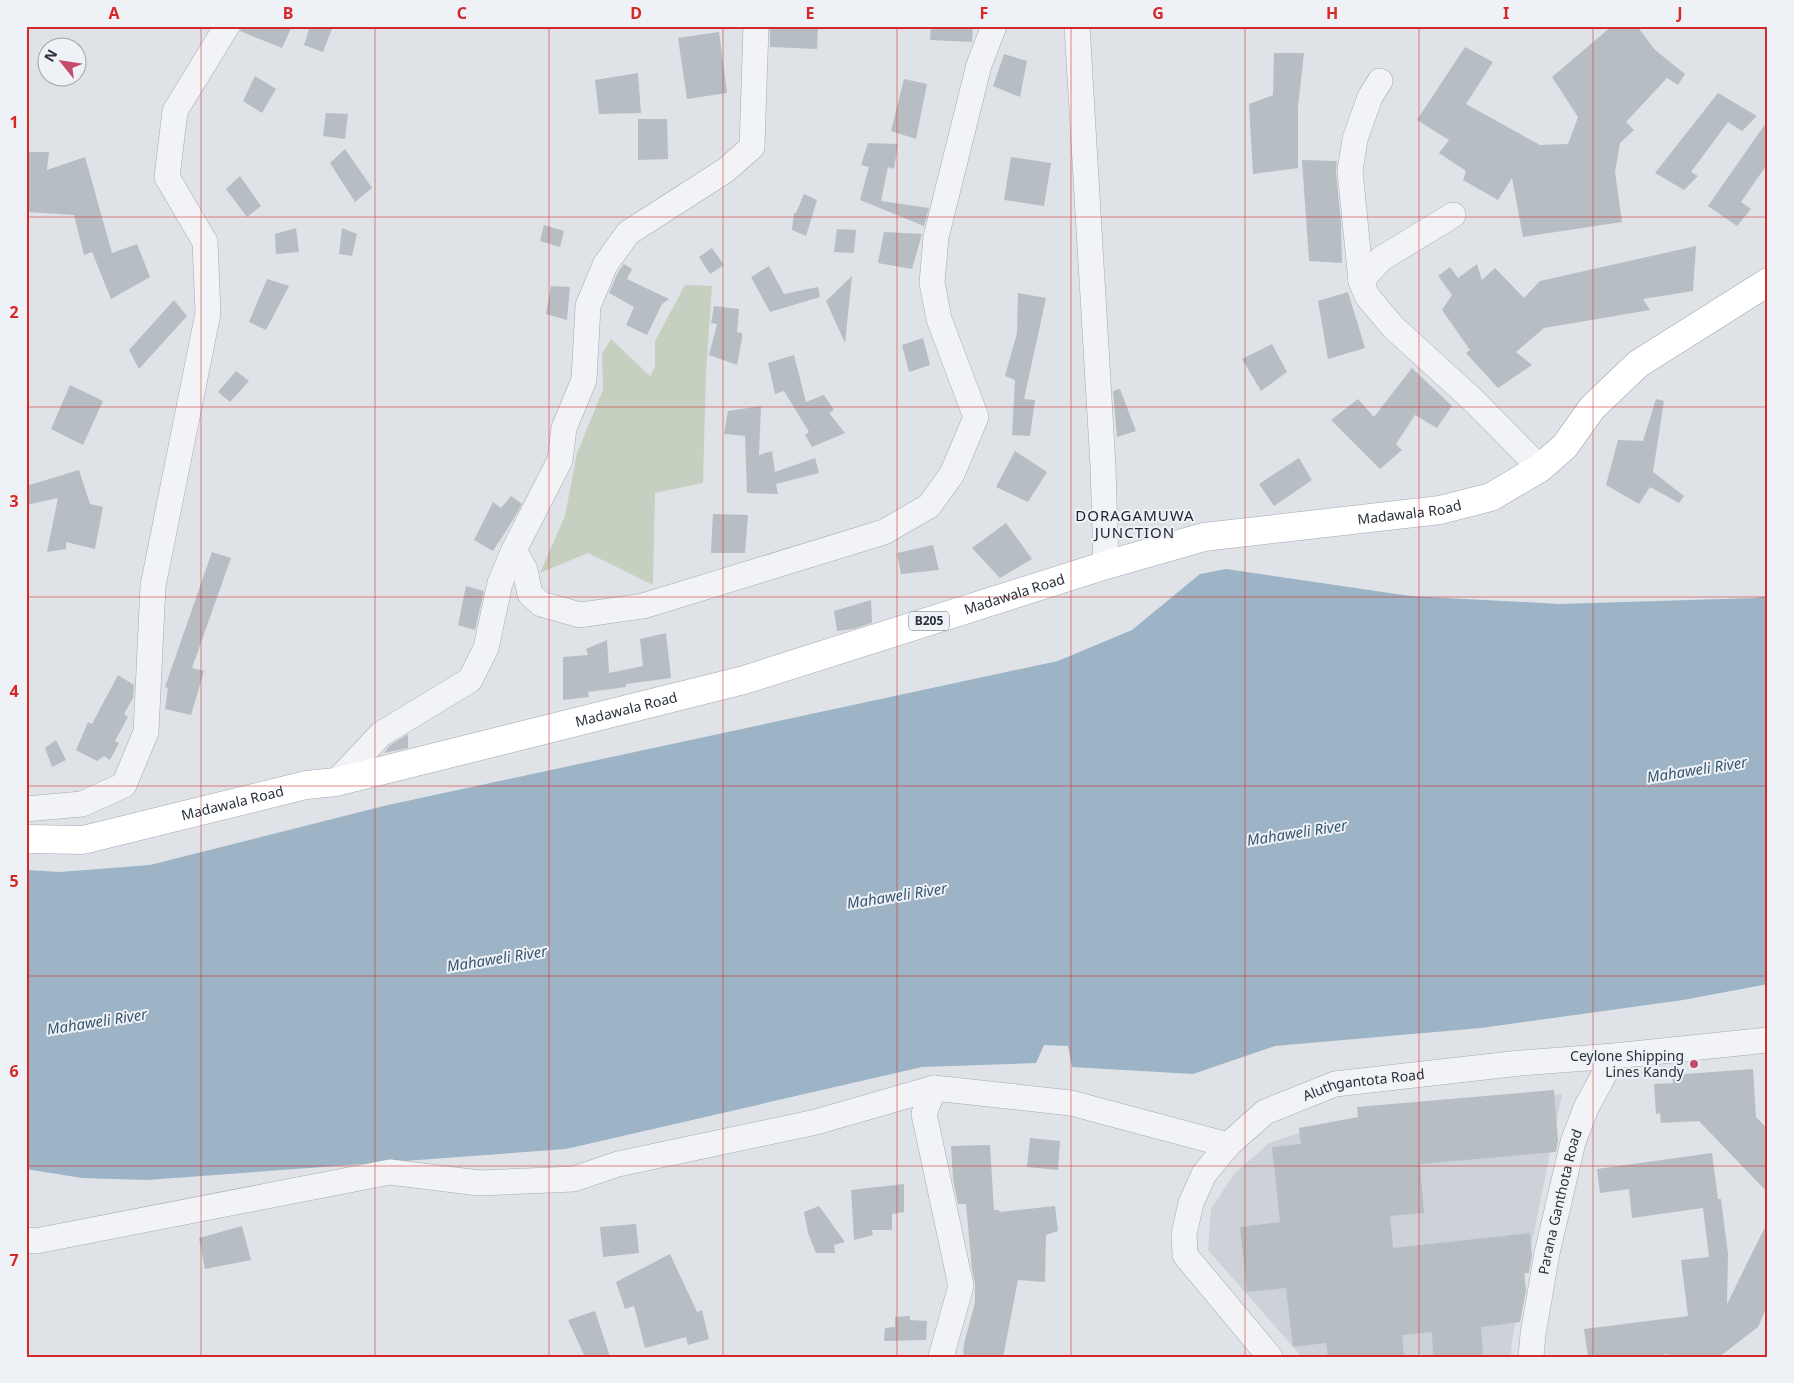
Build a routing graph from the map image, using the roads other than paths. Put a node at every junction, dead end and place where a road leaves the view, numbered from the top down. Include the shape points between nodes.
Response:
1 (227, 26) edge
2 (756, 26) edge
3 (994, 26) edge
4 (1077, 26) edge
5 (1380, 81) dead end
6 (1454, 216) dead end
7 (1361, 281) junction
8 (1768, 282) edge
9 (1540, 468) junction
10 (514, 550) junction
11 (1106, 565) junction
12 (336, 782) junction
13 (26, 809) edge
14 (26, 839) edge
15 (1768, 1040) edge
16 (1614, 1056) junction
17 (934, 1088) junction
18 (1228, 1145) junction
19 (26, 1240) edge
20 (941, 1357) edge
21 (1270, 1357) edge
22 (1531, 1357) edge

1 - 13 street via 175,111 167,177 205,242 208,313 153,586 146,732 124,785 82,804
2 - 10 street via 752,147 726,170 628,233 605,265 588,306 584,380 564,428 560,460
3 - 10 street via 979,65 936,237 932,282 939,318 976,417 952,474 930,506 884,532 643,606 580,615 541,604 530,594 525,570
4 - 11 street
5 - 7 street via 1370,97 1355,139 1350,171
6 - 7 street via 1382,259
7 - 9 street via 1367,296 1393,327 1474,401
8 - 9 main road, Madawala Road / B205 via 1638,364 1592,408 1565,446
9 - 11 main road, Madawala Road / B205 via 1491,496 1440,510 1204,537
10 - 12 street via 500,583 486,648 470,680 381,734
11 - 12 main road, Madawala Road / B205 via 744,680
12 - 14 main road, Madawala Road / B205 via 306,786 83,840
15 - 16 street, Aluthgantota Road
16 - 18 street, Aluthgantota Road via 1335,1084 1265,1112
16 - 22 street, Parana Ganthota Road via 1572,1142 1547,1253
17 - 18 street via 1071,1103
17 - 19 street via 816,1122 618,1164 574,1179 479,1183 390,1172 36,1241
17 - 20 street via 924,1114 961,1286
18 - 21 street, Aluthgantota Road via 1204,1174 1191,1203 1184,1234 1185,1255

